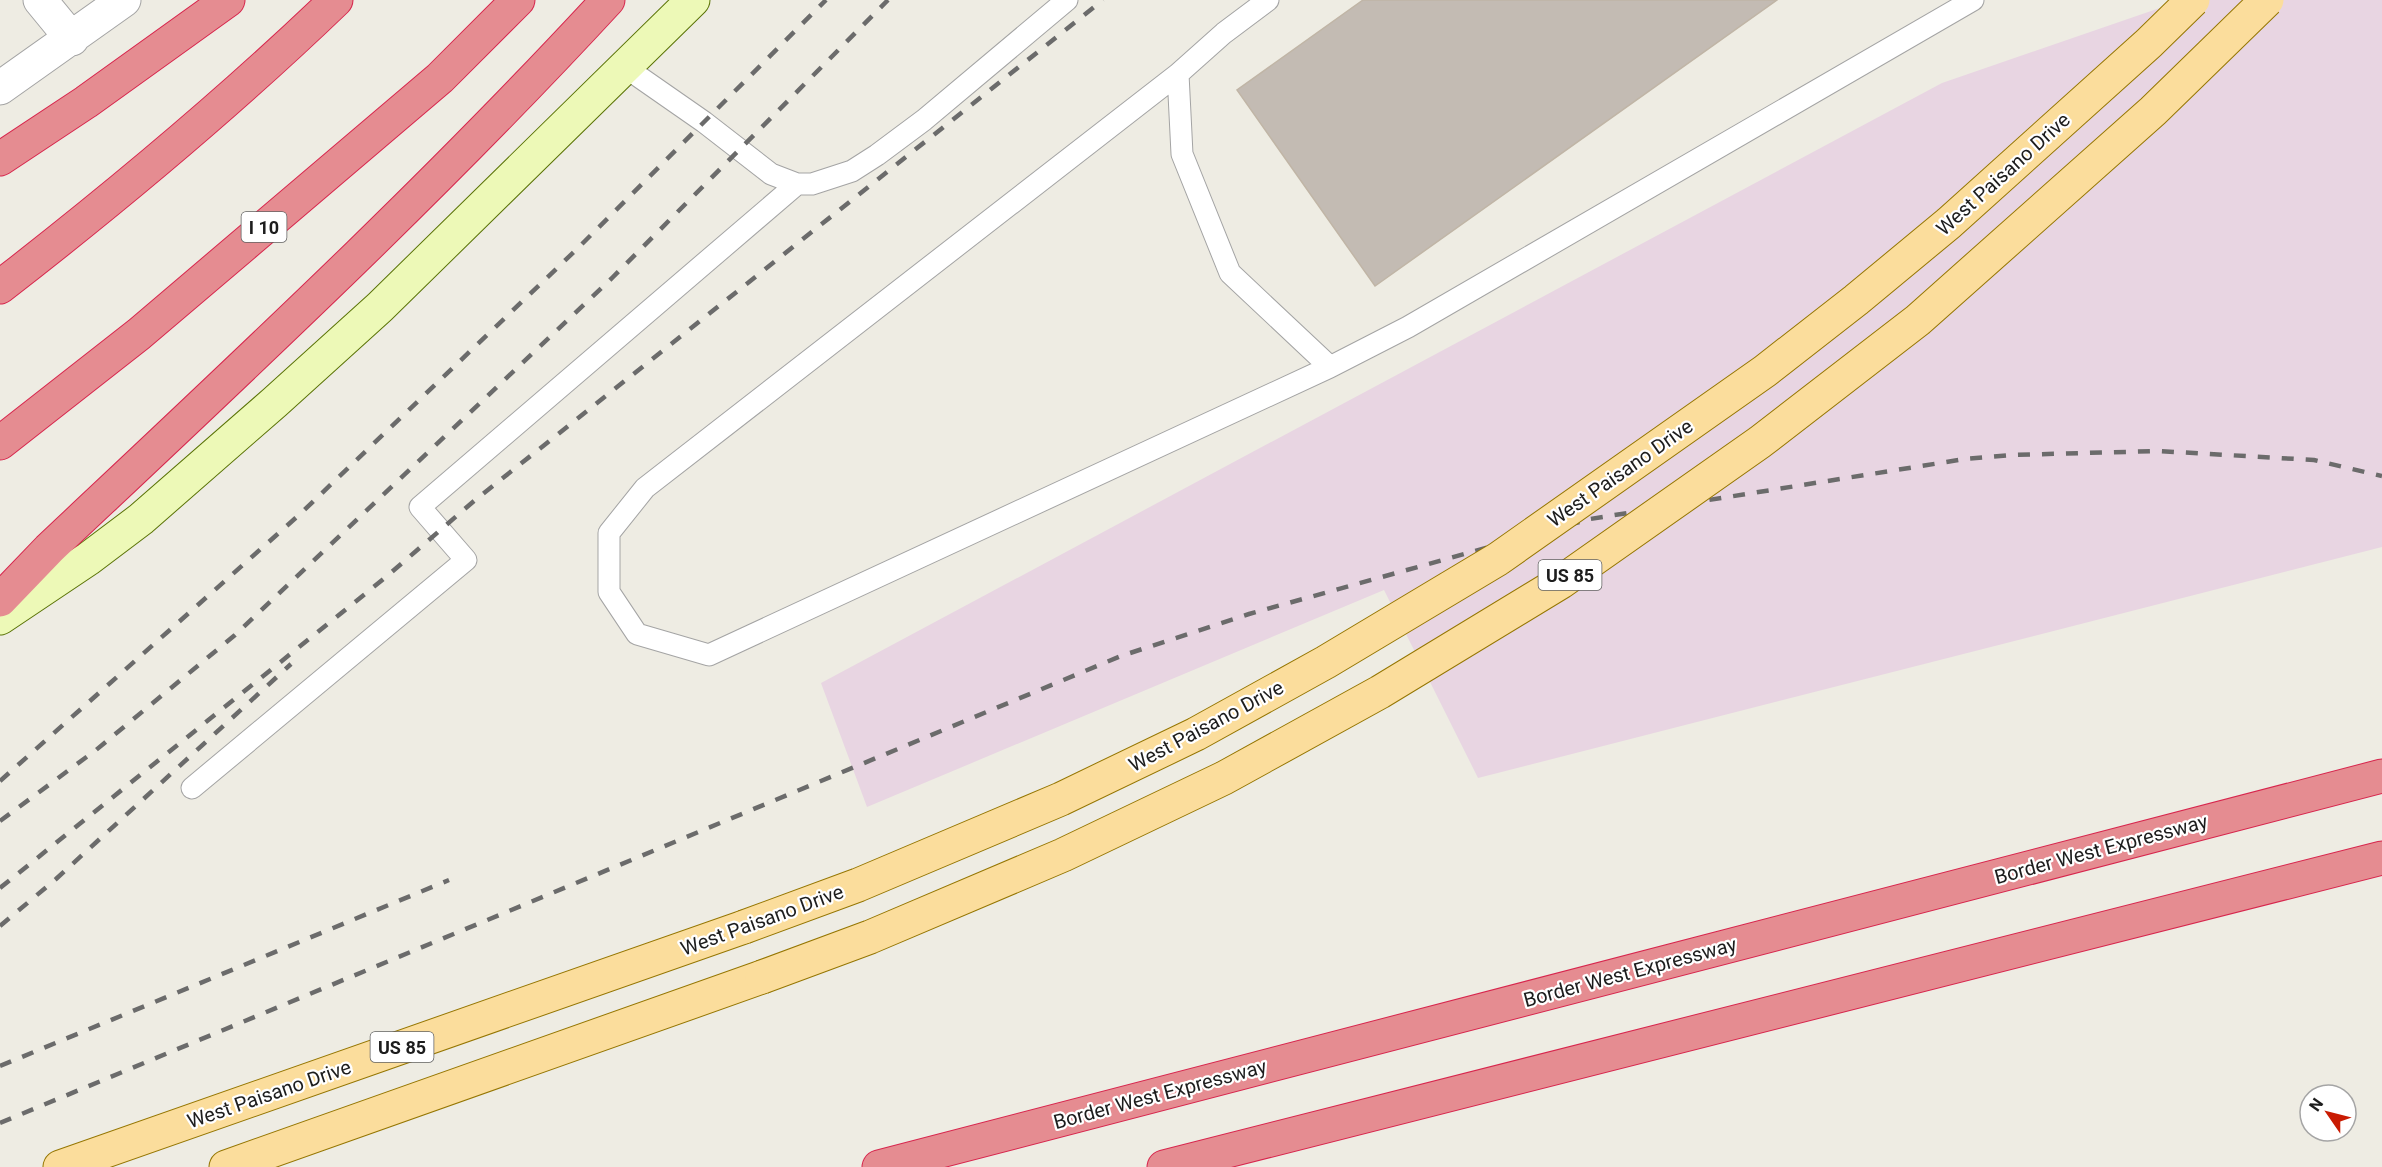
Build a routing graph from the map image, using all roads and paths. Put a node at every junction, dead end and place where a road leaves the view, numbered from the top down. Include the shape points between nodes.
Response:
1 (40, 0) edge
2 (124, 0) edge
3 (228, 0) edge
4 (336, 0) edge
5 (518, 0) edge
6 (608, 0) edge
7 (693, 0) edge
8 (1067, 0) edge
9 (1268, 0) edge
10 (1973, 0) edge
11 (2193, 0) edge
12 (2267, 0) edge
13 (72, 39) junction
14 (625, 67) junction
15 (1179, 74) junction
16 (0, 88) edge
17 (0, 159) edge
18 (797, 184) junction
19 (0, 287) edge
20 (1330, 367) junction
21 (0, 443) edge
22 (0, 600) edge
23 (0, 618) edge
24 (2382, 776) edge
25 (192, 789) dead end
26 (2382, 858) edge
27 (60, 1167) edge
28 (226, 1167) edge
29 (879, 1167) edge
30 (1164, 1167) edge

1 - 13 street
2 - 13 street
3 - 17 highway
4 - 19 highway via 175,145
5 - 21 highway, I 10 via 440,78 139,334
6 - 22 highway via 413,203
7 - 14 street
8 - 18 lane via 878,155 830,180
9 - 15 lane
10 - 20 lane via 1408,327
11 - 27 main road, West Paisano Drive / US 85, bridge via 1949,224 1765,371 1498,559 1196,734 1061,799 858,885
12 - 28 main road, US 85, bridge via 2153,111 1918,320 1760,442 1561,582 1380,692 1224,778 1063,855 870,937
13 - 16 street
14 - 18 lane via 771,174
14 - 23 street via 380,308 275,402 141,519
15 - 20 lane via 1182,154 1230,273
15 - 20 lane via 645,488 609,532 609,592 637,634 709,655
18 - 25 lane via 420,507 466,560
24 - 29 highway, Border West Expressway
26 - 30 highway

